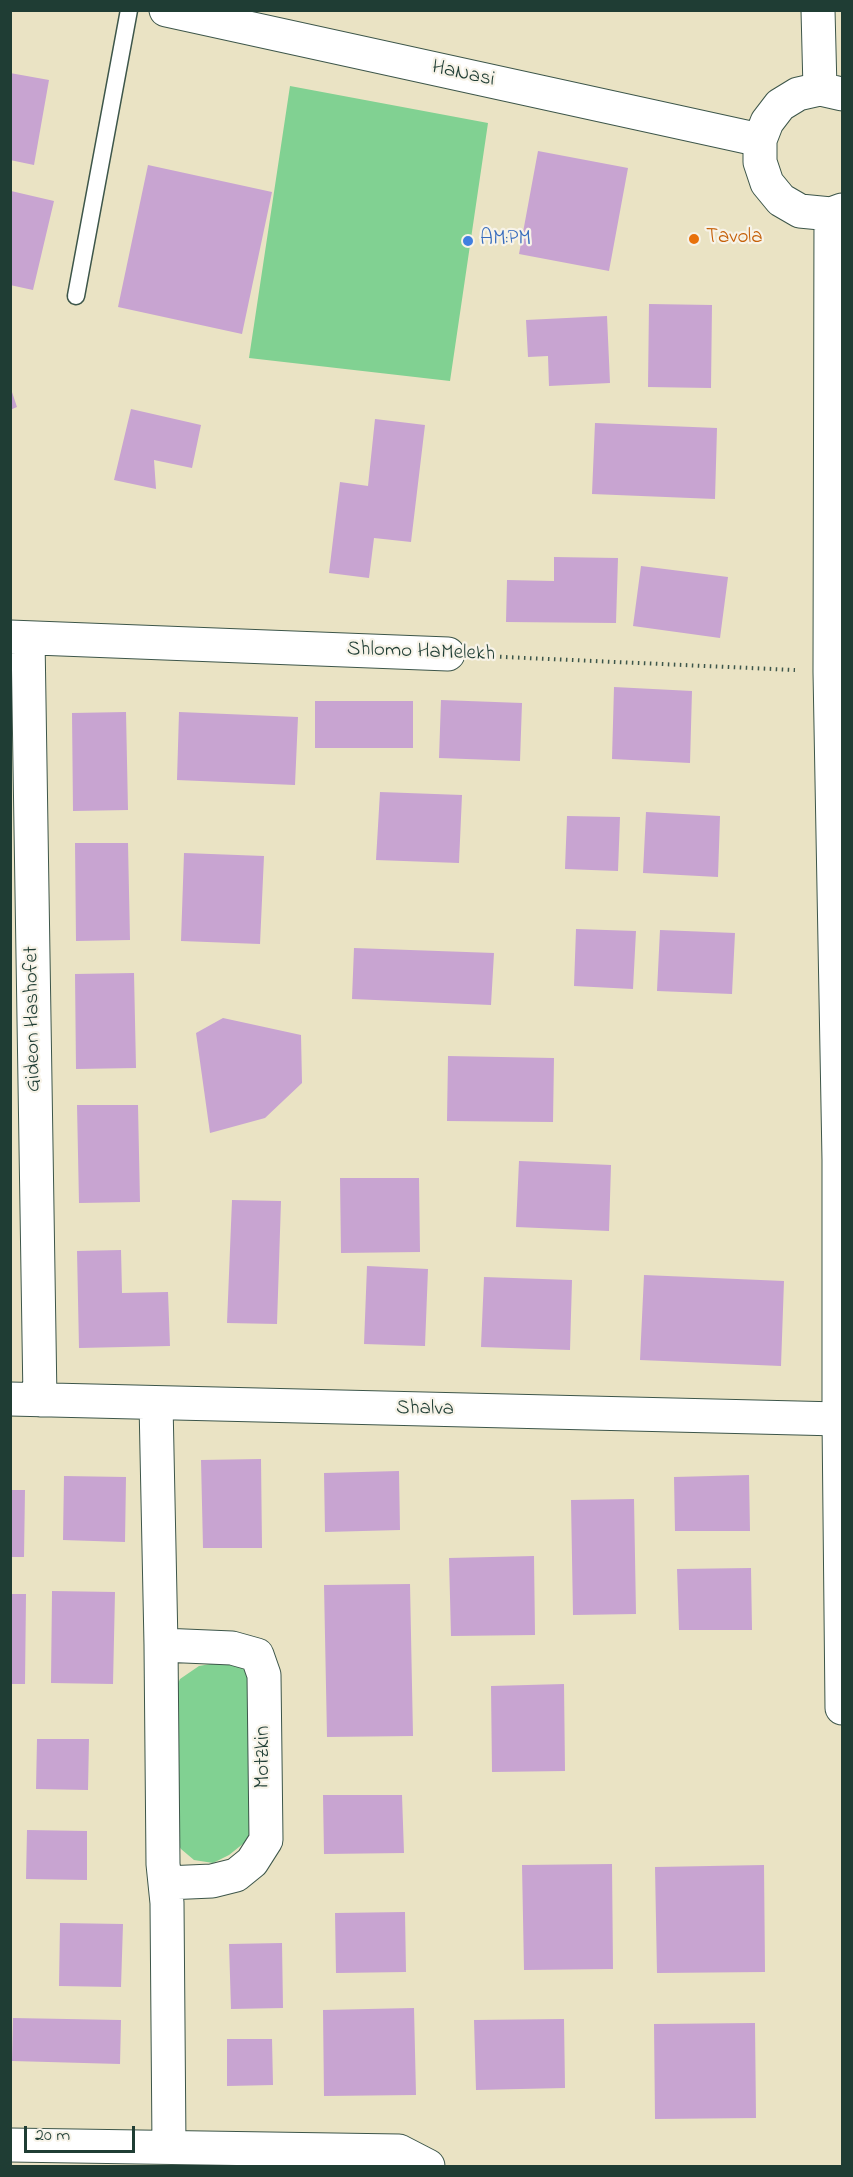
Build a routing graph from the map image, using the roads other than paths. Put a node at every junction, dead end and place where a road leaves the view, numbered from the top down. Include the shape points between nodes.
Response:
1 (129, 10) edge
2 (166, 10) edge
3 (818, 10) edge
4 (831, 91) edge
5 (760, 140) junction
6 (837, 212) edge
7 (76, 296) dead end
8 (19, 637) edge
9 (448, 654) road end
10 (841, 1160) edge
11 (25, 1399) edge
12 (156, 1403) junction
13 (839, 1419) junction
14 (161, 1645) junction
15 (843, 1708) edge
16 (166, 1883) junction
17 (169, 2147) junction
18 (13, 2152) edge
19 (428, 2166) edge

1 - 7 lane
2 - 5 street, HaNasi
3 - 4 street
4 - 5 street via 798,94 780,105
5 - 6 street via 760,162 767,183 781,200 800,210
6 - 10 street via 830,672
8 - 9 street, Shlomo HaMelekh
8 - 11 street, Gideon Hashofet
10 - 13 street
11 - 12 street, Shalva
12 - 13 street, Shalva
12 - 14 street
13 - 15 street
14 - 16 street via 162,1864
14 - 16 street, Motzkin via 232,1648 257,1655 264,1675 266,1840 252,1862 236,1875 212,1881
16 - 17 street
17 - 18 street
17 - 19 street via 399,2151

